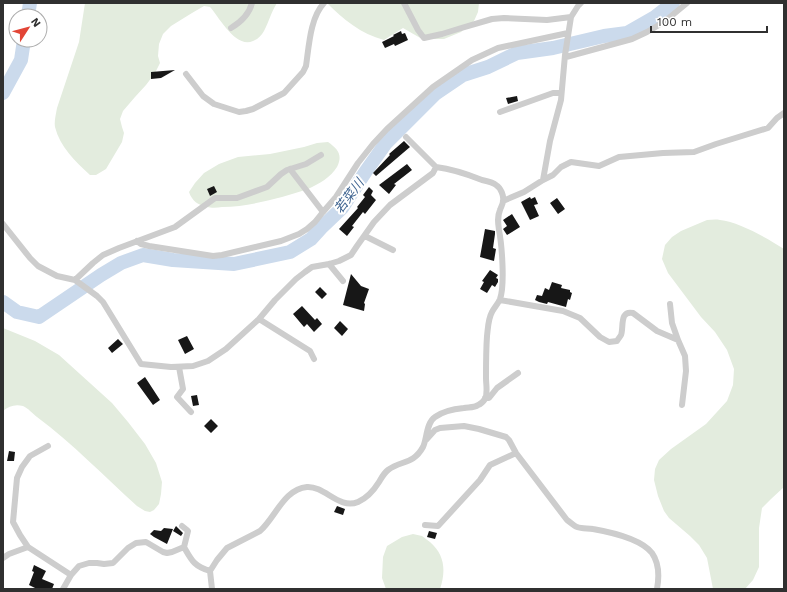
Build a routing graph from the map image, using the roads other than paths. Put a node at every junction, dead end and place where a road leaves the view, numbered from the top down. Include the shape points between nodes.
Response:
1 (252, 3) edge
2 (324, 3) edge
3 (404, 3) edge
4 (581, 3) edge
5 (687, 3) edge
6 (571, 17) junction
7 (231, 28) dead end
8 (568, 35) junction
9 (565, 56) junction
10 (186, 74) dead end
11 (561, 93) junction
12 (500, 112) dead end
13 (784, 112) edge
14 (406, 137) dead end
15 (321, 155) dead end
16 (436, 167) junction
17 (290, 169) junction
18 (543, 180) junction
19 (504, 201) junction
20 (323, 212) junction
21 (3, 224) edge
22 (365, 236) junction
23 (137, 241) junction
24 (393, 250) dead end
25 (329, 264) junction
26 (77, 281) junction
27 (343, 281) dead end
28 (500, 300) junction
29 (670, 304) dead end
30 (259, 319) junction
31 (678, 340) junction
32 (314, 359) dead end
33 (179, 367) junction
34 (518, 373) dead end
35 (485, 398) junction
36 (682, 405) dead end
37 (191, 412) dead end
38 (426, 440) junction
39 (48, 446) dead end
40 (516, 453) junction
41 (425, 525) dead end
42 (182, 526) dead end
43 (28, 547) junction
44 (184, 547) junction
45 (3, 558) edge
46 (210, 571) junction
47 (71, 575) junction
48 (63, 589) edge
49 (212, 589) edge
50 (657, 589) edge

1 - 7 street via 245,18
2 - 10 street via 313,23 303,72 284,93 272,100 246,111 231,110 214,104 203,96
3 - 6 street via 424,38 492,19 547,20
4 - 6 street
5 - 9 street via 664,22 632,39
6 - 8 street
8 - 9 street
8 - 20 street via 498,48 454,72 382,134
9 - 11 street
11 - 12 street via 553,93
11 - 18 street
13 - 18 street via 768,128 694,152 619,157 599,166 571,162 561,166 553,175
14 - 16 street
15 - 17 street via 306,164
16 - 19 street via 495,184 500,188
16 - 22 street via 432,173 390,205
17 - 20 street
17 - 23 street via 267,187 237,198 215,198 175,227
18 - 19 street
19 - 28 street via 498,218 503,280
20 - 23 street via 299,234 281,241 222,255 213,256 149,246
21 - 26 street via 38,266 57,276
22 - 24 street
22 - 25 street via 351,255
23 - 26 street via 103,255
25 - 27 street
25 - 30 street via 312,267 296,279
26 - 33 street via 103,302 141,364
28 - 31 street via 563,311 580,318 608,342 617,341 622,331 623,317 630,312 656,331
28 - 35 street via 491,313 489,324
29 - 31 street via 672,323
30 - 32 street via 310,351
30 - 33 street via 226,349 208,361
31 - 36 street via 685,356 686,371
33 - 37 street via 183,389 177,397
34 - 35 street via 497,388 489,398
35 - 38 street via 475,407 447,411 432,419
38 - 40 street via 440,428 464,426 506,438
38 - 46 street via 418,454 387,470 372,492 358,502 344,502 312,487 293,492 263,528 227,548
39 - 43 street via 30,456 17,478 13,522
40 - 41 street via 490,464 480,480 438,526
40 - 50 street via 567,520 577,527 629,538 645,546 656,562
42 - 44 street via 188,531
43 - 45 street
43 - 47 street
44 - 46 street via 193,562
44 - 47 street via 167,553 146,542 136,543 113,563 81,565
46 - 49 street
47 - 48 street

